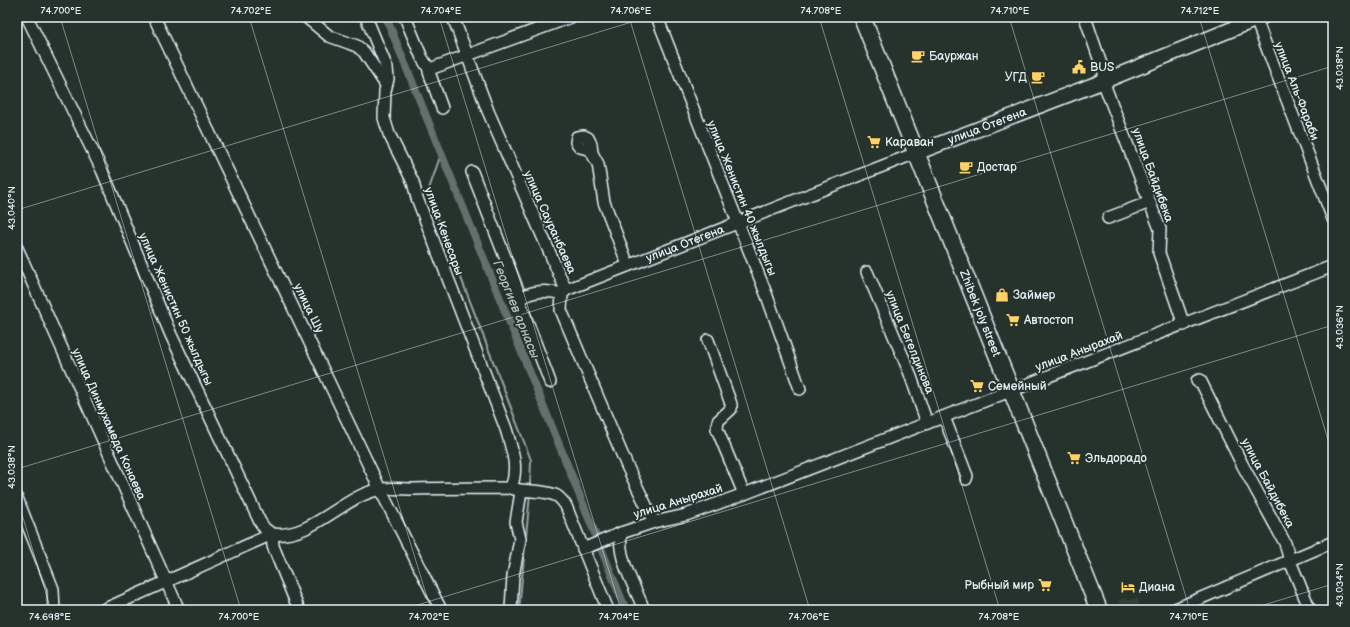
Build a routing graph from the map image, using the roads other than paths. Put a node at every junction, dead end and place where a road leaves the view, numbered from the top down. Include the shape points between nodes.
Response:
1 (27, 17) edge
2 (154, 17) edge
3 (306, 17) edge
4 (366, 17) edge
5 (405, 17) edge
6 (453, 17) edge
7 (571, 17) edge
8 (657, 17) edge
9 (862, 17) edge
10 (1085, 17) edge
11 (1258, 18) edge
12 (468, 56) junction
13 (429, 69) junction
14 (1104, 81) junction
15 (386, 85) junction
16 (442, 108) dead end
17 (590, 148) dead end
18 (916, 153) junction
19 (472, 172) dead end
20 (1150, 202) junction
21 (1108, 218) dead end
22 (1333, 219) edge
23 (738, 221) junction
24 (17, 248) edge
25 (628, 265) junction
26 (1333, 266) edge
27 (867, 272) dead end
28 (564, 292) junction
29 (521, 298) junction
30 (1184, 325) junction
31 (708, 340) dead end
32 (1197, 381) dead end
33 (550, 382) dead end
34 (800, 389) dead end
35 (1012, 390) junction
36 (944, 416) junction
37 (927, 423) junction
38 (966, 479) dead end
39 (380, 490) junction
40 (516, 490) junction
41 (744, 494) junction
42 (17, 498) edge
43 (654, 522) junction
44 (272, 534) junction
45 (618, 535) junction
46 (1333, 542) edge
47 (583, 549) junction
48 (1290, 561) junction
49 (166, 582) junction
50 (511, 609) dead end
51 (54, 610) edge
52 (104, 610) edge
53 (179, 610) edge
54 (299, 610) edge
55 (441, 610) edge
56 (608, 610) edge
57 (644, 610) edge
58 (1099, 610) edge
59 (1173, 610) edge
60 (1310, 610) edge

1 - 44 street, улица Женистин 50 жылдыгы via 102,170 172,335 253,508 265,529
2 - 39 street, улица Шу
3 - 15 street via 329,36 357,46 364,52
4 - 15 street, улица Кенесары via 387,68
5 - 13 street
6 - 12 street, улица Сауранбаева
7 - 12 street
8 - 23 street, улица Женистин 40 жылдыгы
9 - 18 highway, Zhibek joly street
10 - 14 street, улица Байдибека
11 - 14 main road, улица Отегена
11 - 22 street, улица Аль-Фараби
12 - 13 street
12 - 28 street, улица Сауранбаева via 488,111
13 - 16 street
14 - 18 main road, улица Отегена
14 - 20 street, улица Байдибека
15 - 40 street, улица Кенесары via 384,118 389,134 413,182 506,429 516,466
17 - 25 street via 598,164 604,202
18 - 23 street, улица Отегена
18 - 35 highway, Zhibek joly street
19 - 29 street
20 - 21 street
20 - 30 street, улица Байдибека via 1160,229 1159,253
23 - 25 street, улица Отегена
23 - 34 street, улица Женистин 40 жылдыгы
24 - 49 street, улица Динмухамеда Конаева
25 - 28 street, улица Отегена
26 - 30 street, улица Анырахай
27 - 37 street, улица Бегелдинова via 909,371
28 - 29 street via 547,290
28 - 43 street, улица Сауранбаева via 561,310 627,466
29 - 33 street via 518,300
30 - 35 street, улица Анырахай
31 - 41 street, улица Анырахай via 731,404 731,409 718,421 717,429
32 - 48 street, улица Байдибека via 1200,380 1283,538
35 - 36 street, улица Анырахай
35 - 58 highway, Zhibek joly street
36 - 37 street, улица Анырахай
36 - 38 street
37 - 41 street, улица Анырахай
39 - 40 street
39 - 44 street via 365,495 300,530
39 - 55 street, улица Шу
40 - 47 street via 558,497 566,506
40 - 50 street, улица Кенесары via 516,522 520,539 513,576
41 - 43 street, улица Анырахай via 686,515
42 - 51 street via 53,589
43 - 45 street, улица Анырахай
44 - 49 street
44 - 54 street, улица Женистин 50 жылдыгы via 273,546
45 - 47 street, улица Анырахай
45 - 57 street via 623,556
46 - 48 street
47 - 56 street
48 - 59 street
48 - 60 street
49 - 52 street
49 - 53 street, улица Динмухамеда Конаева

